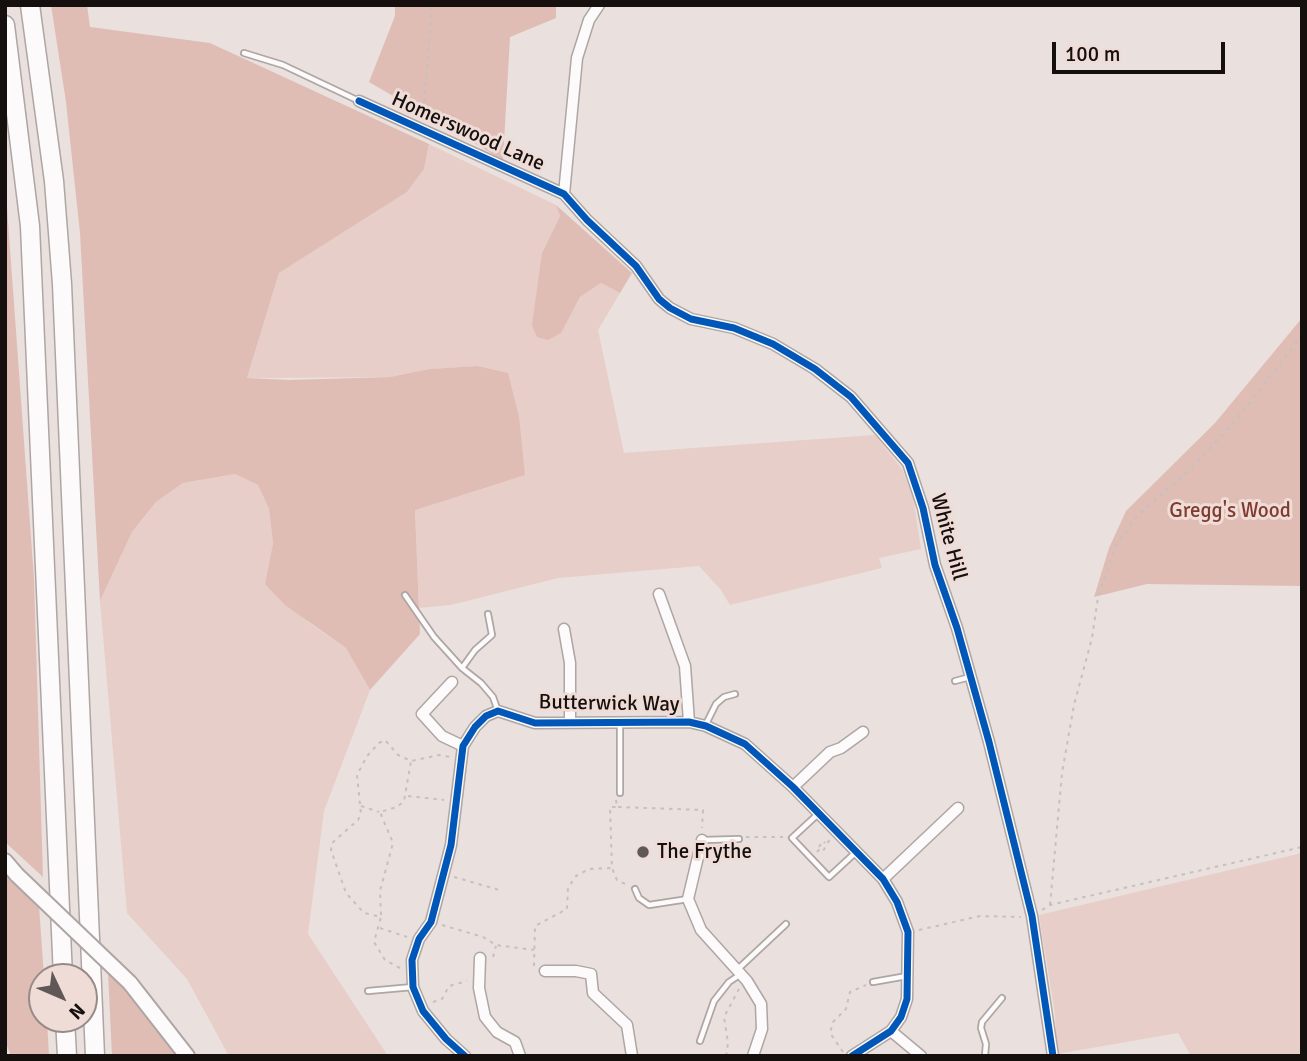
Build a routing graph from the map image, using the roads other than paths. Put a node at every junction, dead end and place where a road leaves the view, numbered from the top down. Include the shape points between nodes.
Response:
1 (30, 5) edge
2 (599, 5) edge
3 (5, 25) edge
4 (244, 53) dead end
5 (359, 101) joint
6 (564, 194) junction
7 (659, 594) dead end
8 (405, 595) dead end
9 (488, 614) dead end
10 (564, 628) dead end
11 (462, 667) junction
12 (971, 677) junction
13 (955, 681) dead end
14 (452, 682) dead end
15 (735, 694) dead end
16 (498, 711) junction
17 (689, 722) junction
18 (570, 723) junction
19 (620, 725) junction
20 (706, 726) junction
21 (863, 732) dead end
22 (463, 746) junction
23 (793, 787) junction
24 (620, 793) road end
25 (958, 808) dead end
26 (818, 813) junction
27 (739, 839) road end
28 (702, 840) joint
29 (856, 852) junction
30 (5, 861) edge
31 (883, 879) junction
32 (635, 889) road end
33 (688, 899) junction
34 (786, 924) dead end
35 (480, 958) dead end
36 (62, 963) edge
37 (545, 971) road end
38 (742, 975) junction
39 (908, 975) junction
40 (873, 982) road end
41 (412, 987) junction
42 (368, 991) dead end
43 (1002, 998) dead end
44 (891, 1031) junction
45 (66, 1033) edge
46 (701, 1041) dead end
47 (67, 1056) edge
48 (95, 1056) edge
49 (187, 1056) edge
50 (465, 1056) edge
51 (520, 1056) edge
52 (632, 1056) edge
53 (753, 1056) edge
54 (852, 1056) edge
55 (921, 1056) edge
56 (985, 1056) edge
57 (1053, 1056) edge

1 - 48 highway via 54,181 62,284
2 - 6 street, Homerswood Lane via 577,58
3 - 36 highway via 30,226
4 - 5 lane, Homerswood Lane via 283,65
5 - 6 street, Homerswood Lane
6 - 12 street, White Hill via 636,266 670,308 773,344 832,382 875,423 908,463
7 - 17 street via 685,666
8 - 11 lane
9 - 11 lane via 492,635
10 - 18 street via 570,663
11 - 16 lane via 493,697
12 - 13 lane
12 - 57 street, White Hill via 1032,916
14 - 22 street via 422,714 442,736
15 - 20 lane via 716,704
16 - 18 street, Butterwick Way via 535,723
16 - 22 street via 486,716
17 - 19 street, Butterwick Way
17 - 20 street, Butterwick Way
18 - 19 street, Butterwick Way
19 - 24 lane
20 - 23 street, Butterwick Way via 745,744
21 - 23 street via 830,752
22 - 41 street via 451,845 431,922 419,939
23 - 26 street, Butterwick Way
25 - 31 street
26 - 29 street, Butterwick Way
26 - 29 lane via 792,838 829,877
27 - 28 lane
28 - 33 street
29 - 31 street, Butterwick Way
30 - 49 main road, bridge via 130,983
31 - 39 street, Butterwick Way via 908,932
32 - 33 lane via 649,905
33 - 38 street via 701,930
34 - 38 lane
35 - 51 street via 485,1017 515,1042
37 - 52 street via 591,974 593,993 627,1026
38 - 46 lane via 714,1001
38 - 53 street via 763,1015
39 - 40 lane
39 - 44 street, Butterwick Way via 904,1009
41 - 42 lane
41 - 50 street via 431,1022
43 - 56 lane via 982,1022
44 - 54 street
44 - 55 street
45 - 47 highway

